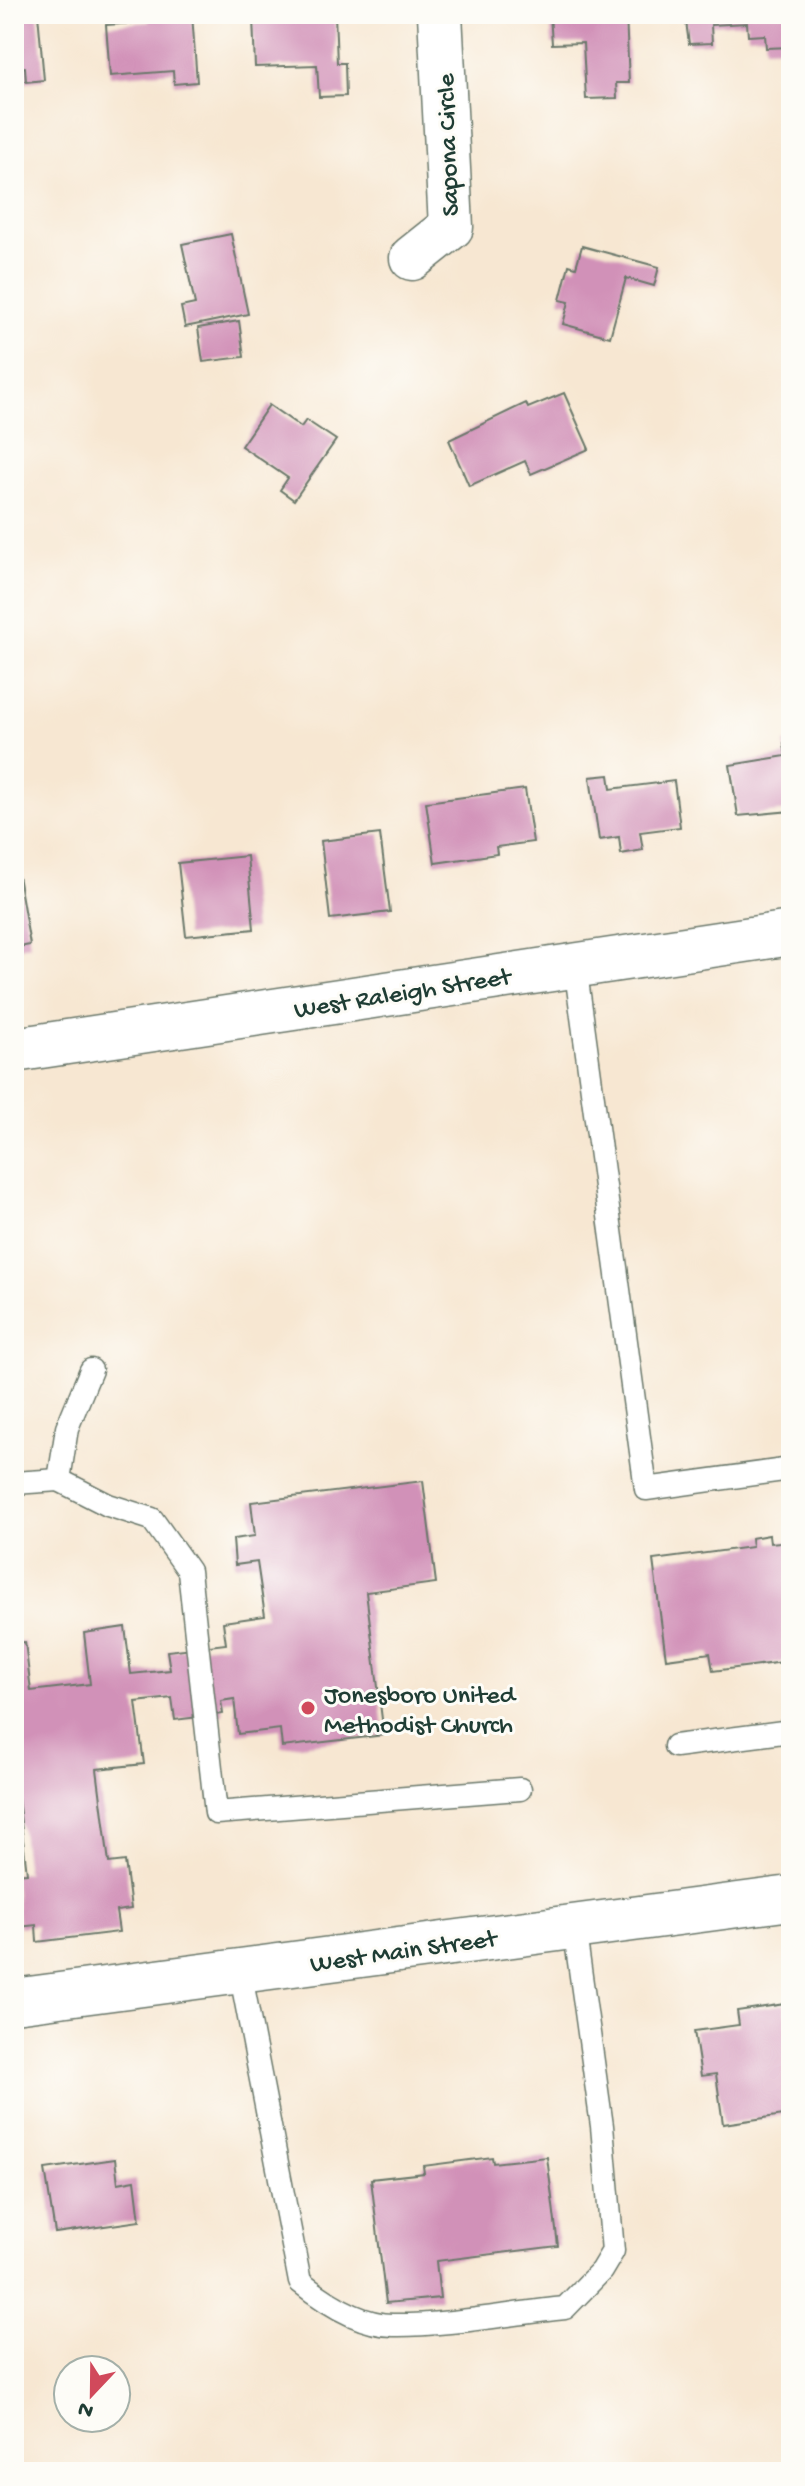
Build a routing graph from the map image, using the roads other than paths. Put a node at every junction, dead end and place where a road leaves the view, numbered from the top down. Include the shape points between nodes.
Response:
1 (440, 14) edge
2 (412, 258) dead end
3 (791, 933) edge
4 (575, 965) junction
5 (14, 1050) edge
6 (91, 1370) dead end
7 (791, 1469) edge
8 (59, 1480) junction
9 (14, 1483) edge
10 (791, 1731) edge
11 (675, 1746) dead end
12 (520, 1789) dead end
13 (791, 1898) edge
14 (574, 1926) junction
15 (240, 1971) junction
16 (14, 2001) edge

1 - 2 street, Sapona Circle via 451,227
3 - 4 street, West Raleigh Street
4 - 5 street, West Raleigh Street
4 - 7 lane via 646,1489
6 - 8 lane via 67,1428
8 - 9 lane
8 - 12 lane via 108,1505 152,1519 189,1571 216,1813
10 - 11 lane
13 - 14 street, West Main Street
14 - 15 street, West Main Street
14 - 15 lane via 613,2251 565,2308 391,2326 323,2301 300,2282
15 - 16 street, West Main Street

